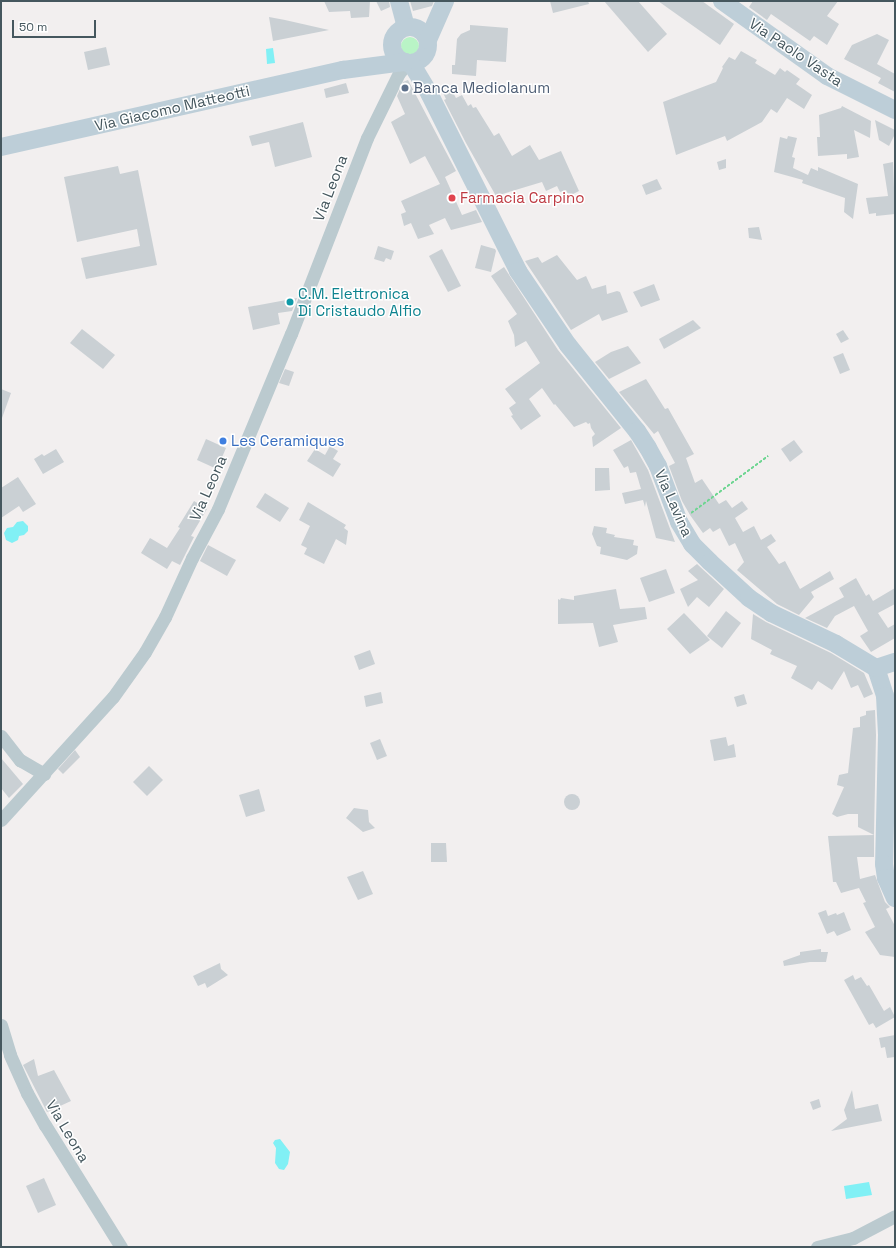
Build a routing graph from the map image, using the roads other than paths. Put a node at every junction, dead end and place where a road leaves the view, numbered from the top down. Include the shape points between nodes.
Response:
1 (399, 1) edge
2 (440, 1) edge
3 (445, 1) edge
4 (722, 1) edge
5 (404, 30) junction
6 (415, 57) junction
7 (343, 70) junction
8 (895, 110) edge
9 (1, 147) edge
10 (895, 662) edge
11 (876, 668) junction
12 (1, 736) edge
13 (44, 774) junction
14 (1, 820) edge
15 (895, 898) edge
16 (1, 1025) edge
17 (895, 1216) edge
18 (121, 1247) edge
19 (817, 1247) edge

1 - 5 street
2 - 5 street
3 - 6 street
4 - 8 street, Via Paolo Vasta via 827,76
5 - 6 street via 394,52
5 - 6 street via 424,32
5 - 7 street via 374,57
6 - 7 street
6 - 11 street, Via Lavina via 430,95 518,271 568,346 648,448 658,466 679,522 692,544 749,598 771,613 836,644
6 - 13 street, Via Leona via 399,73 367,138 294,326 218,509 164,617 145,652 113,697
7 - 9 street, Via Giacomo Matteotti
10 - 11 street
11 - 15 street via 885,696 887,735 884,864 886,878
12 - 13 street via 20,760
13 - 14 street, Via Leona
16 - 18 street, Via Leona via 10,1055 31,1100
17 - 19 street via 853,1238

